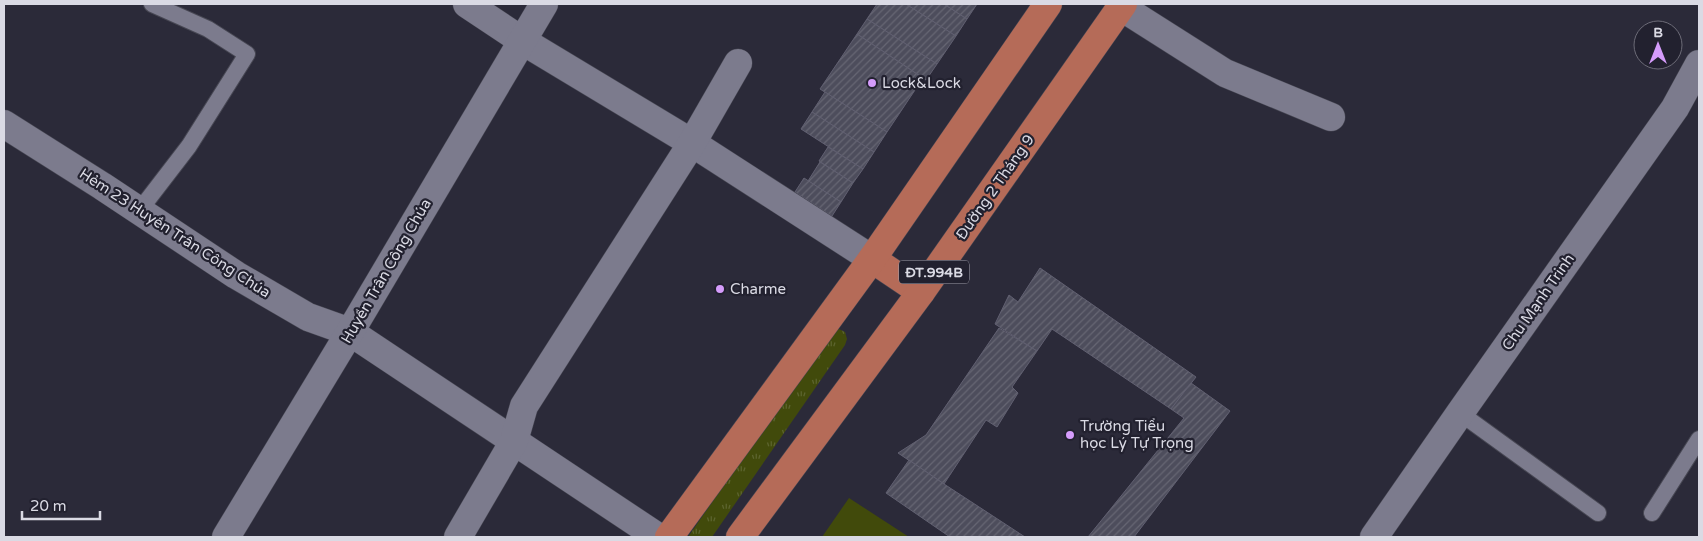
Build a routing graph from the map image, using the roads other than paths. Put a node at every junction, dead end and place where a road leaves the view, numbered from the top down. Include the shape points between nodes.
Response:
1 (152, 4) edge
2 (467, 4) edge
3 (544, 4) edge
4 (1048, 4) edge
5 (1122, 6) edge
6 (521, 40) junction
7 (738, 63) dead end
8 (1699, 64) edge
9 (1331, 117) dead end
10 (4, 124) edge
11 (692, 143) junction
12 (139, 211) junction
13 (872, 259) junction
14 (921, 292) junction
15 (350, 332) junction
16 (1460, 413) junction
17 (1699, 439) edge
18 (514, 441) junction
19 (1598, 513) dead end
20 (1652, 513) dead end
21 (226, 537) edge
22 (458, 537) edge
23 (658, 537) edge
24 (669, 537) edge
25 (740, 537) edge
26 (1374, 537) edge

1 - 12 lane via 208,29 247,54 189,146
2 - 6 street
3 - 6 street, Huyền Trân Công Chúa
4 - 13 main road
5 - 9 street via 1225,73
5 - 14 main road, Đường 2 Tháng 9 / ĐT.994B
6 - 11 street
6 - 15 street, Huyền Trân Công Chúa
7 - 11 street
8 - 16 street, Chu Mạnh Trinh via 1675,108
10 - 12 street, Hẻm 23 Huyền Trân Công Chúa
11 - 13 street
11 - 18 street via 524,406
12 - 15 street, Hẻm 23 Huyền Trân Công Chúa via 236,275 308,317
13 - 14 main road
13 - 24 main road
14 - 25 main road, Đường 2 Tháng 9 / ĐT.994B
15 - 18 street, Hẻm 23 Huyền Trân Công Chúa
15 - 21 street, Huyền Trân Công Chúa
16 - 19 lane
16 - 26 street, Chu Mạnh Trinh
17 - 20 lane
18 - 22 street
18 - 23 street, Hẻm 23 Huyền Trân Công Chúa

